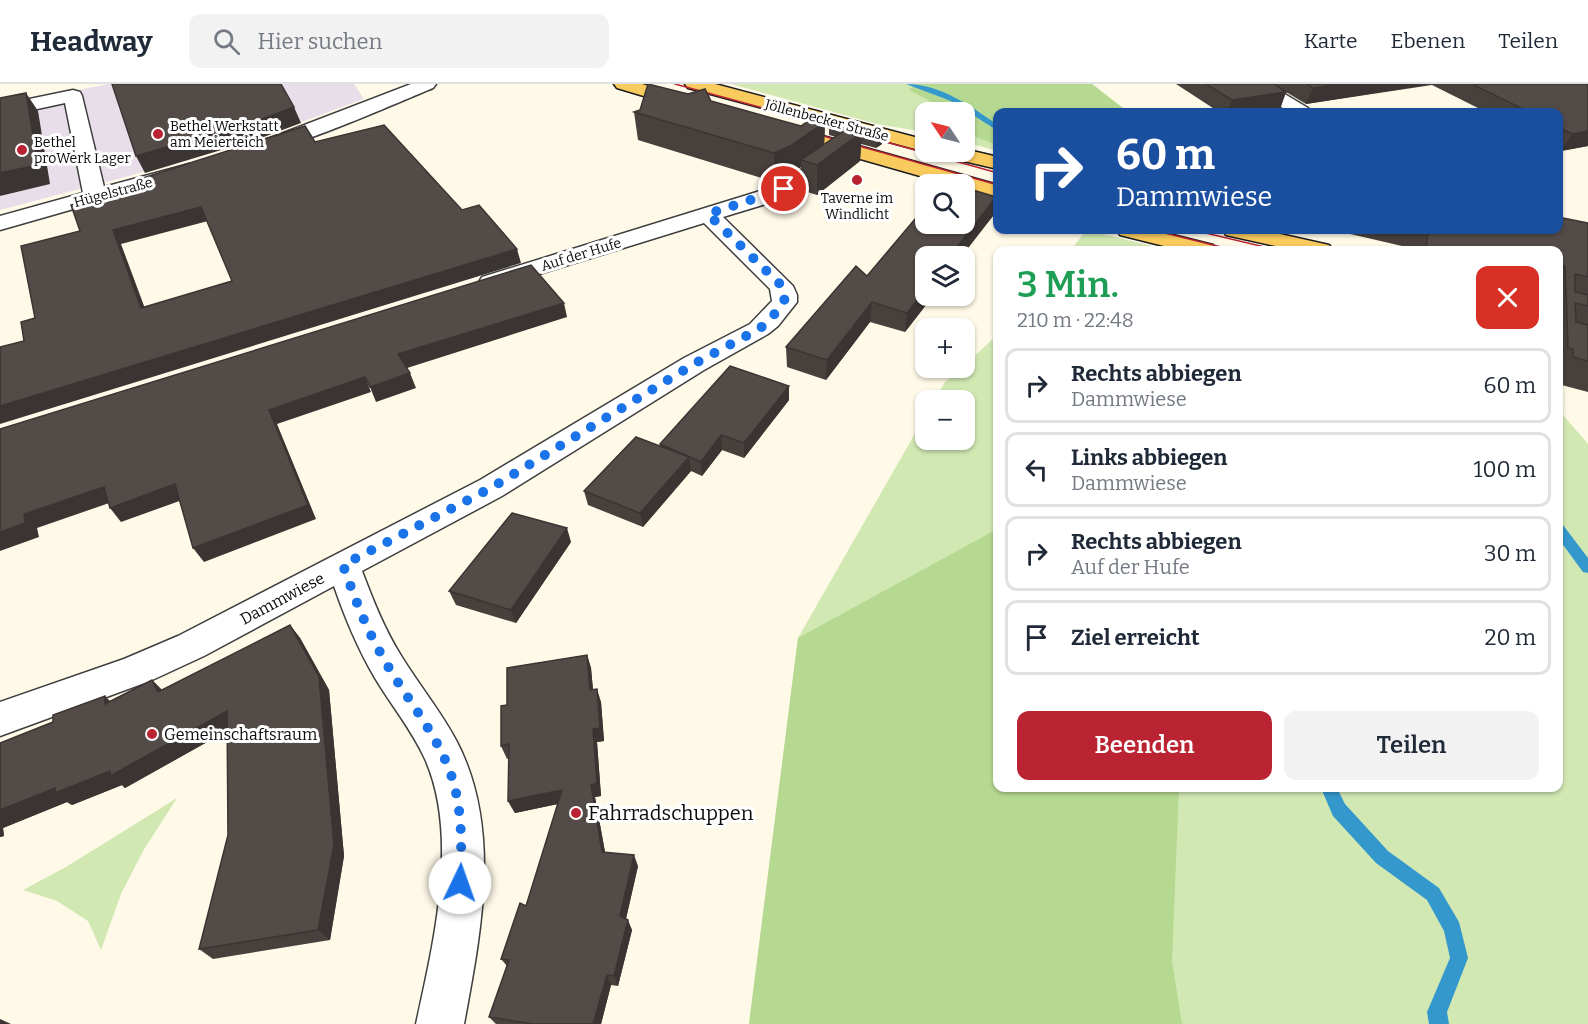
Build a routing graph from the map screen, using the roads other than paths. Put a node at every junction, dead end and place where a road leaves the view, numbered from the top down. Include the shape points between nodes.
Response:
1 (427, 84) edge
2 (623, 84) edge
3 (694, 84) edge
4 (1255, 84) edge
5 (704, 108) edge
6 (1294, 108) edge
7 (0, 111) edge
8 (757, 123) edge
9 (915, 143) edge
10 (843, 148) junction
11 (244, 153) edge
12 (975, 158) edge
13 (993, 162) edge
14 (212, 163) edge
15 (993, 191) edge
16 (96, 197) junction
17 (708, 214) junction
18 (0, 223) edge
19 (1143, 234) edge
20 (1251, 234) edge
21 (1190, 246) edge
22 (1304, 246) edge
23 (468, 289) edge
24 (343, 565) junction
25 (0, 719) edge
26 (440, 1024) edge

1 - 11 street
2 - 5 main road
3 - 9 main road, Jöllenbecker Straße
4 - 6 street
7 - 16 street via 73,96
8 - 10 main road, Jöllenbecker Straße
10 - 15 main road, Jöllenbecker Straße
10 - 17 street, Auf der Hufe via 784,189
12 - 13 main road
14 - 16 street, Hügelstraße
16 - 18 street, Hügelstraße
17 - 23 street, Auf der Hufe
17 - 24 street, Dammwiese via 781,285 784,302 769,321 491,488
19 - 21 main road
20 - 22 main road
24 - 25 street, Dammwiese via 191,646 137,670
24 - 26 street via 381,654 446,762 458,799 462,838 457,938

